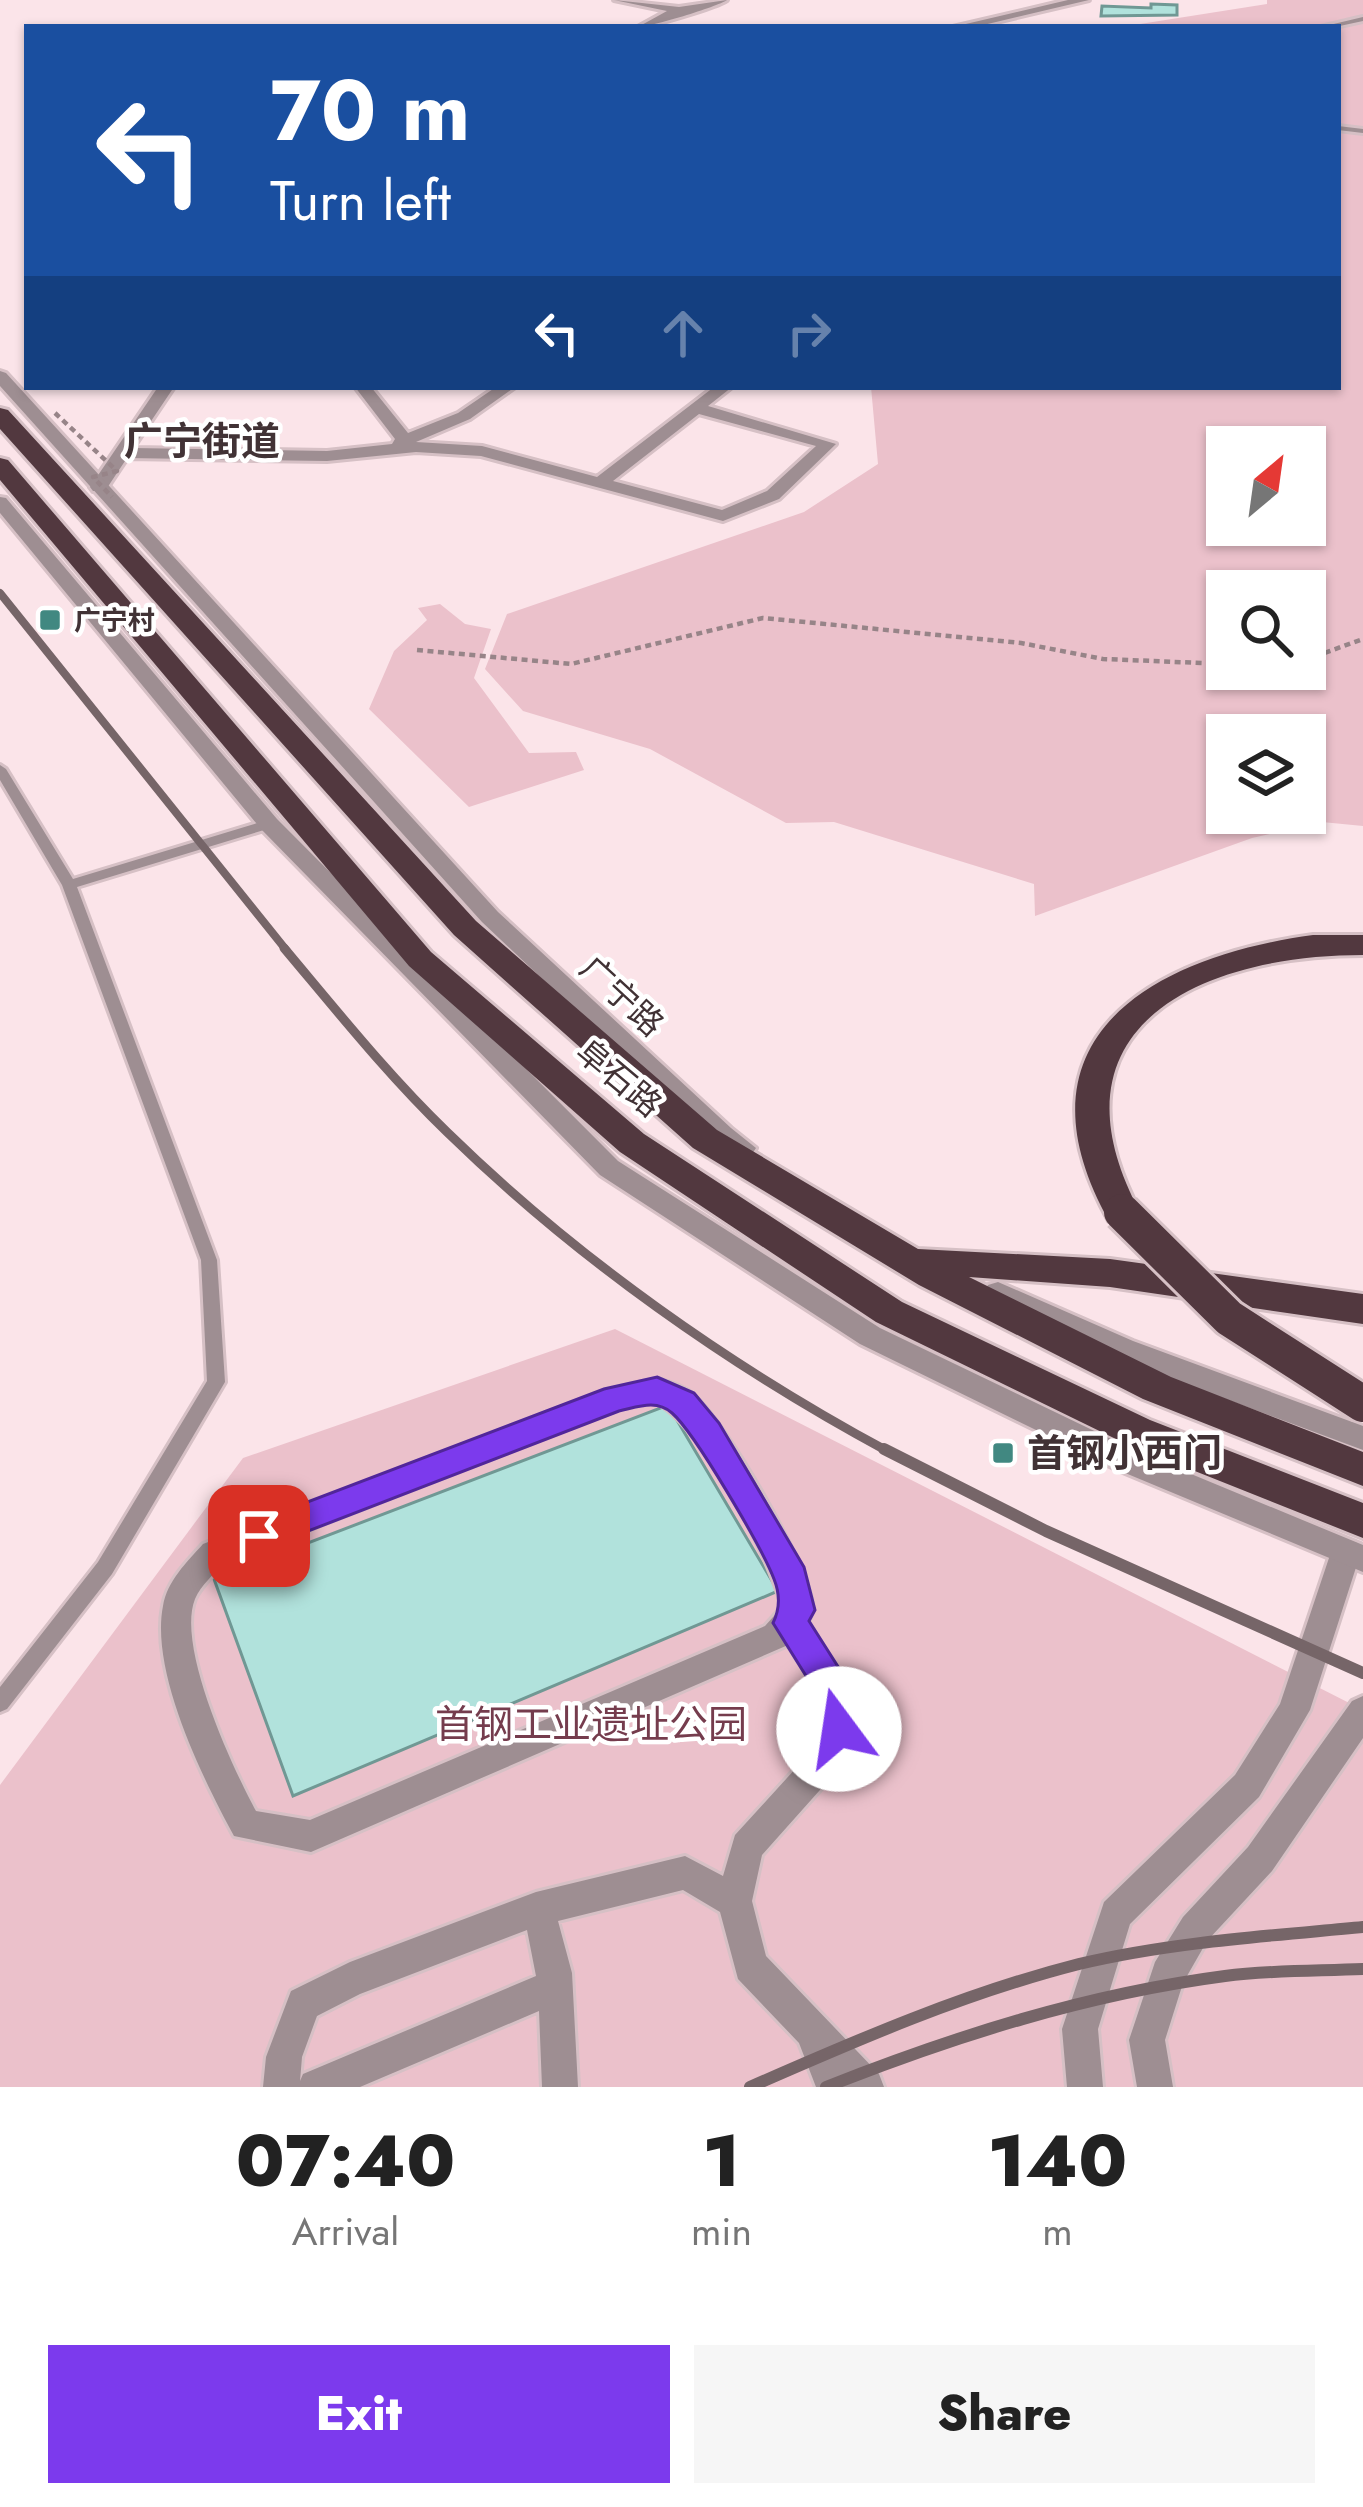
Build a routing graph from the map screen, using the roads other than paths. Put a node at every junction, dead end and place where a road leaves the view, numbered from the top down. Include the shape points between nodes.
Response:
1 (620, 0) edge
2 (721, 0) edge
3 (1083, 0) edge
4 (680, 10) junction
5 (650, 24) edge
6 (973, 24) edge
7 (0, 376) edge
8 (164, 390) edge
9 (366, 390) edge
10 (503, 390) edge
11 (720, 390) edge
12 (696, 408) junction
13 (0, 415) edge
14 (405, 440) junction
15 (380, 450) junction
16 (122, 453) junction
17 (0, 466) edge
18 (602, 482) junction
19 (106, 492) junction
20 (0, 502) edge
21 (0, 769) edge
22 (269, 824) junction
23 (69, 885) junction
24 (1363, 944) edge
25 (927, 1260) junction
26 (1363, 1309) edge
27 (1363, 1404) edge
28 (1363, 1438) edge
29 (1363, 1469) edge
30 (1357, 1544) edge
31 (791, 1623) junction
32 (0, 1703) edge
33 (1363, 1711) edge
34 (735, 1901) junction
35 (536, 1909) junction
36 (554, 1988) junction
37 (811, 2033) junction
38 (281, 2087) edge
39 (316, 2087) edge
40 (560, 2087) edge
41 (835, 2087) edge
42 (866, 2087) edge
43 (1084, 2087) edge
44 (1155, 2087) edge

1 - 4 street
2 - 4 street
3 - 6 street
4 - 5 street
7 - 19 street, 广宁路
8 - 16 street
9 - 14 street
10 - 14 street
11 - 12 street
12 - 18 street
12 - 18 street via 828,444 773,495 723,515
13 - 29 highway, 阜石路 via 464,928 705,1139 953,1286 1157,1388
14 - 15 street
15 - 16 street
15 - 18 street via 482,451
16 - 19 street
17 - 30 highway, 阜石路 via 420,959 632,1143 889,1312
19 - 25 street, 广宁路 via 539,964 722,1134
20 - 22 street
21 - 23 lane
22 - 23 lane
22 - 30 street via 609,1168 870,1336 1128,1461
23 - 32 lane via 209,1261 216,1382 105,1568
24 - 27 highway, bridge via 1276,946 1173,981 1119,1030 1095,1081 1093,1114 1097,1161 1121,1212 1229,1318
25 - 26 highway via 1110,1273
25 - 28 street, 广宁路 via 1123,1349
30 - 43 street via 1294,1709 1246,1786 1116,1915 1080,2029
31 - 31 street via 791,1578 707,1432 682,1402 657,1390 616,1398 214,1553 177,1607 200,1722 227,1793 246,1825 311,1835
31 - 34 street via 845,1706 832,1752 747,1847
33 - 44 street via 1168,1975 1147,2040
34 - 35 street via 685,1873
34 - 37 street via 751,1966
35 - 36 street
35 - 38 street via 304,2004
36 - 39 street
36 - 40 street
37 - 41 street
37 - 42 street

